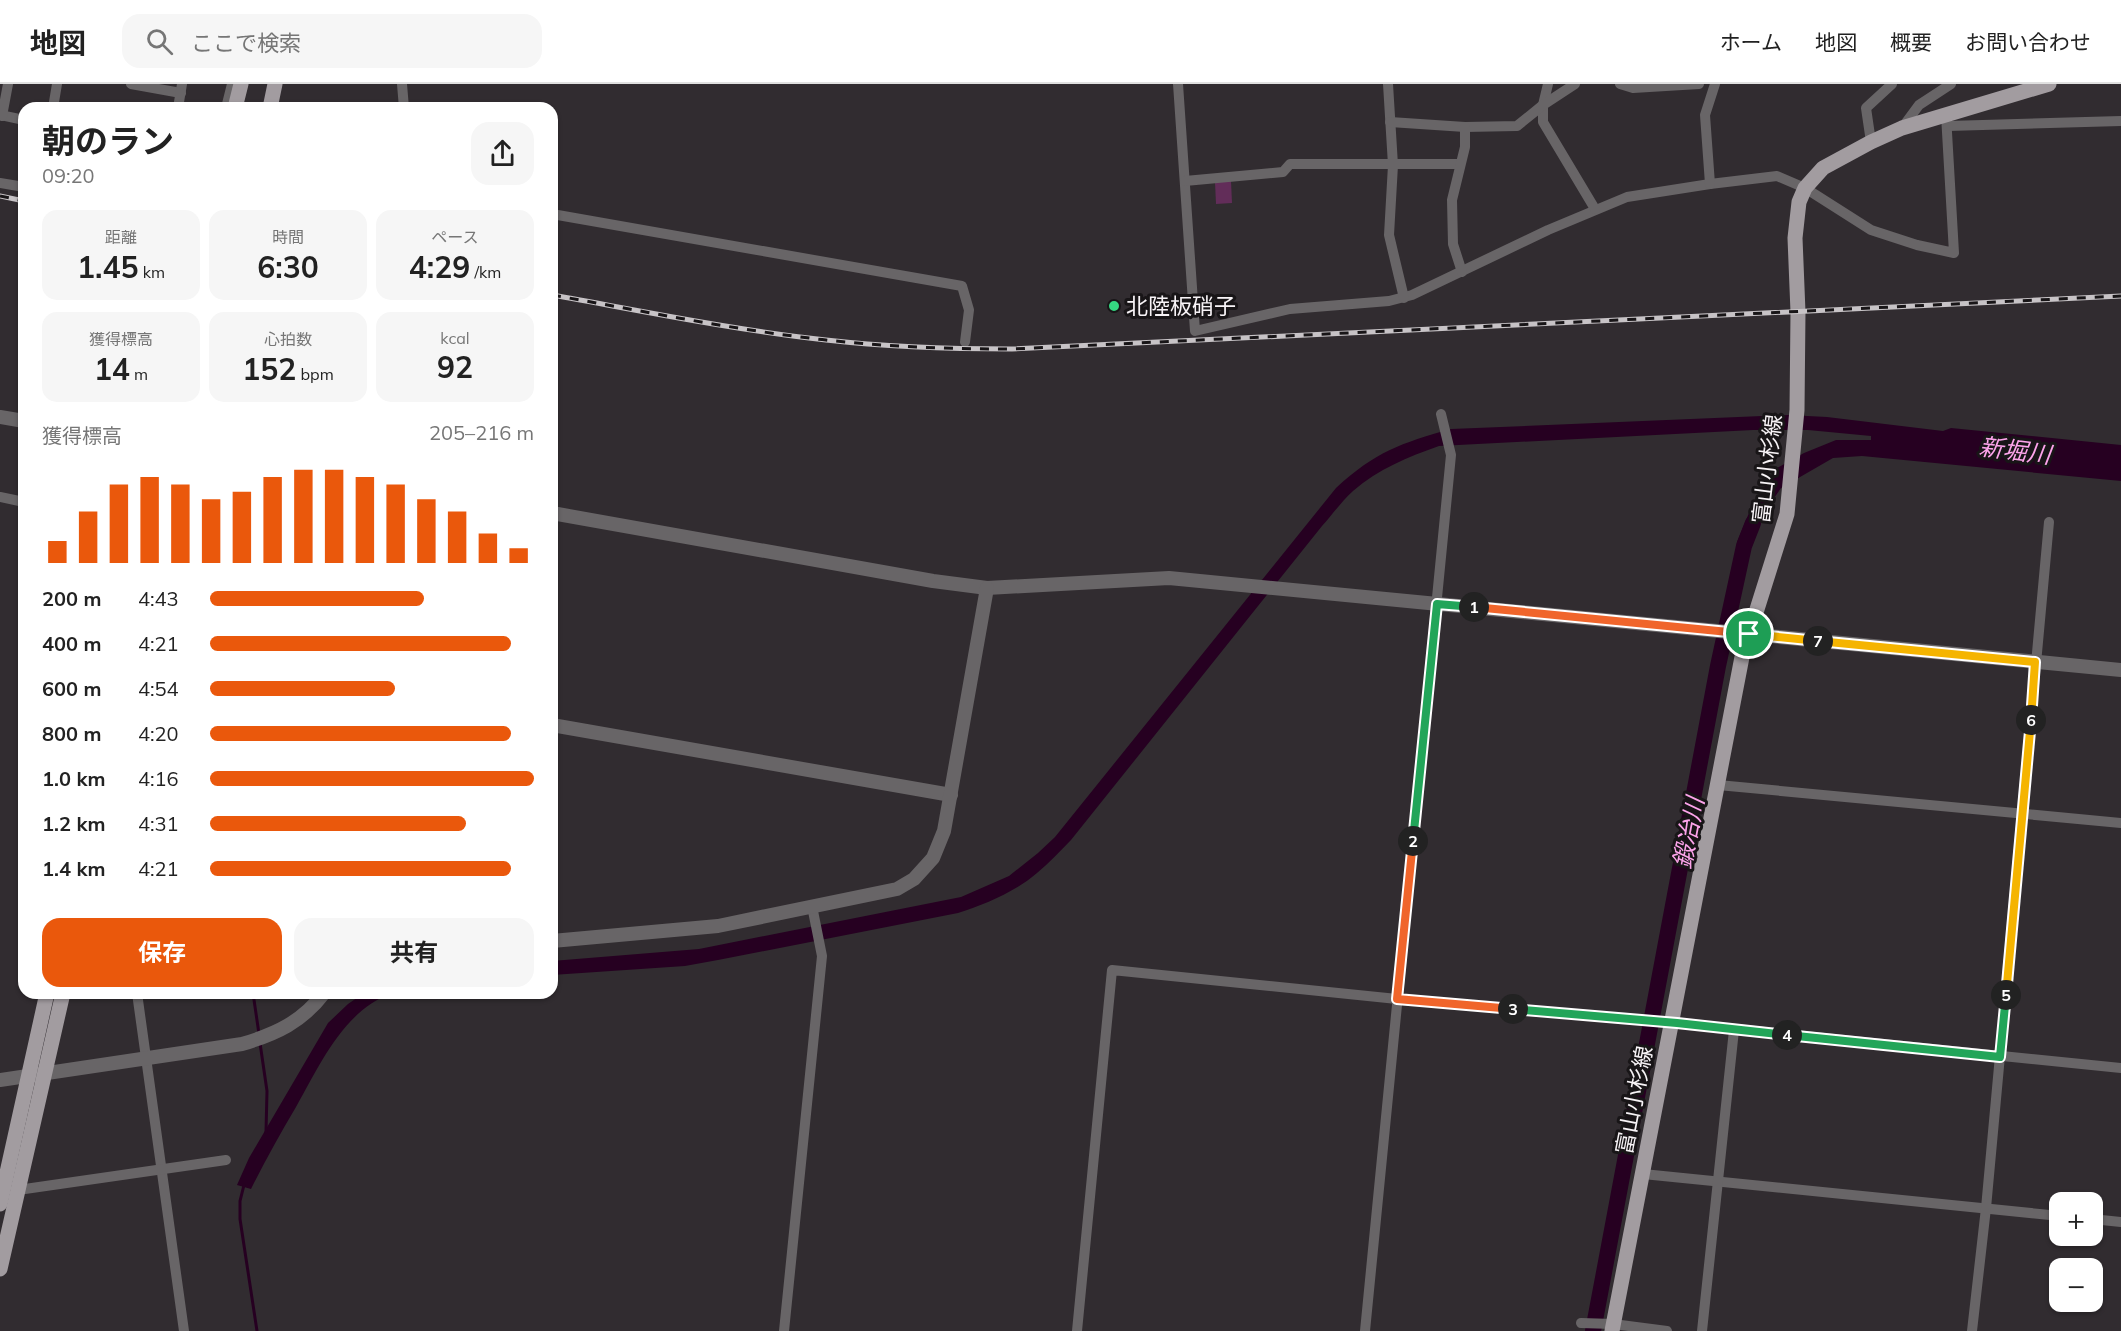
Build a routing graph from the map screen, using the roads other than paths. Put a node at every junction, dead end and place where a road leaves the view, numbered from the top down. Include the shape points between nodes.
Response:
1 (8, 84) edge
2 (57, 84) edge
3 (131, 84) edge
4 (232, 84) edge
5 (241, 84) edge
6 (250, 84) edge
7 (264, 84) edge
8 (275, 84) edge
9 (283, 84) edge
10 (402, 84) edge
11 (1178, 84) edge
12 (1388, 84) edge
13 (1548, 84) edge
14 (1575, 84) edge
15 (1620, 84) edge
16 (1699, 84) edge
17 (1715, 84) edge
18 (1892, 84) edge
19 (1951, 84) edge
20 (2049, 84) edge
21 (182, 88) edge
22 (54, 102) edge
23 (228, 102) edge
24 (236, 102) edge
25 (246, 102) edge
26 (260, 102) edge
27 (271, 102) edge
28 (278, 102) edge
29 (404, 102) edge
30 (1543, 105) junction
31 (1, 116) edge
32 (18, 119) edge
33 (1947, 121) junction
34 (1390, 122) junction
35 (2121, 122) edge
36 (1465, 127) junction
37 (1902, 128) junction
38 (1871, 142) junction
39 (1460, 164) junction
40 (1393, 165) junction
41 (1185, 181) junction
42 (0, 183) edge
43 (1710, 184) junction
44 (18, 186) edge
45 (1805, 188) junction
46 (1595, 209) junction
47 (558, 215) edge
48 (1462, 272) junction
49 (1404, 298) junction
50 (964, 342) dead end
51 (1441, 414) dead end
52 (0, 417) edge
53 (18, 420) edge
54 (0, 497) edge
55 (18, 501) edge
56 (558, 514) edge
57 (2049, 522) dead end
58 (987, 588) junction
59 (1437, 604) junction
60 (1743, 633) junction
61 (2035, 662) junction
62 (2121, 670) edge
63 (558, 726) edge
64 (1718, 785) junction
65 (951, 795) junction
66 (2023, 814) junction
67 (2121, 823) edge
68 (812, 906) junction
69 (558, 939) edge
70 (46, 999) edge
71 (62, 999) edge
72 (138, 999) edge
73 (320, 999) edge
74 (1397, 999) junction
75 (1669, 1022) junction
76 (1734, 1030) junction
77 (2000, 1057) junction
78 (146, 1059) junction
79 (2121, 1068) edge
80 (45, 1074) junction
81 (29, 1076) junction
82 (0, 1080) edge
83 (226, 1160) dead end
84 (162, 1170) junction
85 (1643, 1174) junction
86 (1719, 1182) junction
87 (18, 1190) junction
88 (1, 1197) edge
89 (1986, 1208) junction
90 (2049, 1215) edge
91 (2103, 1220) edge
92 (2121, 1222) edge
93 (0, 1269) edge
94 (1581, 1323) dead end
95 (1609, 1326) edge
96 (184, 1331) edge
97 (784, 1331) edge
98 (1077, 1331) edge
99 (1365, 1331) edge
100 (1667, 1331) edge
101 (1702, 1331) edge
102 (1972, 1331) edge

1 - 31 street
2 - 22 street
3 - 21 street
4 - 23 street
5 - 24 main road
6 - 25 main road
7 - 26 main road
8 - 27 main road
9 - 28 street
10 - 29 street
11 - 41 street
12 - 34 street
13 - 30 street
14 - 30 street
15 - 16 street via 1633,88
17 - 43 street via 1705,114
18 - 38 street via 1866,108
19 - 37 street via 1918,105
20 - 33 main road, 富山小杉線
30 - 36 street via 1517,126
30 - 46 street via 1544,122
31 - 32 street
33 - 35 street
33 - 37 main road, 富山小杉線
33 - 45 street via 1954,253 1871,230
34 - 36 street
34 - 40 street
36 - 39 street
37 - 38 main road, 富山小杉線
38 - 45 main road, 富山小杉線 via 1823,168
39 - 40 street
39 - 48 street via 1452,200 1453,244
40 - 41 street via 1290,164 1283,172
40 - 49 street via 1389,235
41 - 49 street via 1195,331 1290,309
42 - 44 street
43 - 45 street via 1777,176
43 - 46 street via 1627,197
45 - 60 main road, 富山小杉線 via 1796,215 1797,410 1790,486 1783,533
46 - 48 street
47 - 50 street via 962,286 969,310
48 - 49 street
51 - 59 street via 1450,450
52 - 53 street
54 - 55 street
56 - 58 street
57 - 61 street
58 - 59 street via 1169,578
58 - 65 street
59 - 60 street
59 - 74 street
60 - 61 street
60 - 64 main road, 富山小杉線
61 - 62 street
61 - 66 street
63 - 65 street
64 - 66 street
64 - 75 main road, 富山小杉線
65 - 68 street via 944,831 933,858 914,879 897,890
66 - 67 street
66 - 77 street
68 - 69 street via 718,926
68 - 97 street via 822,956
70 - 81 main road
71 - 80 main road
72 - 78 street
73 - 78 street via 291,1026 268,1036 242,1044
74 - 75 street
74 - 98 street via 1112,970
74 - 99 street
75 - 76 street
75 - 85 main road, 富山小杉線
76 - 77 street
76 - 86 street
77 - 79 street
77 - 89 street
78 - 80 street
78 - 84 street
80 - 81 street
80 - 87 main road
81 - 82 street
81 - 88 main road
83 - 84 street
84 - 87 street
84 - 96 street
85 - 86 street
85 - 95 main road, 富山小杉線
86 - 89 street
86 - 101 street
87 - 93 main road
89 - 90 street
89 - 102 street
91 - 92 street
94 - 95 street
95 - 100 street

